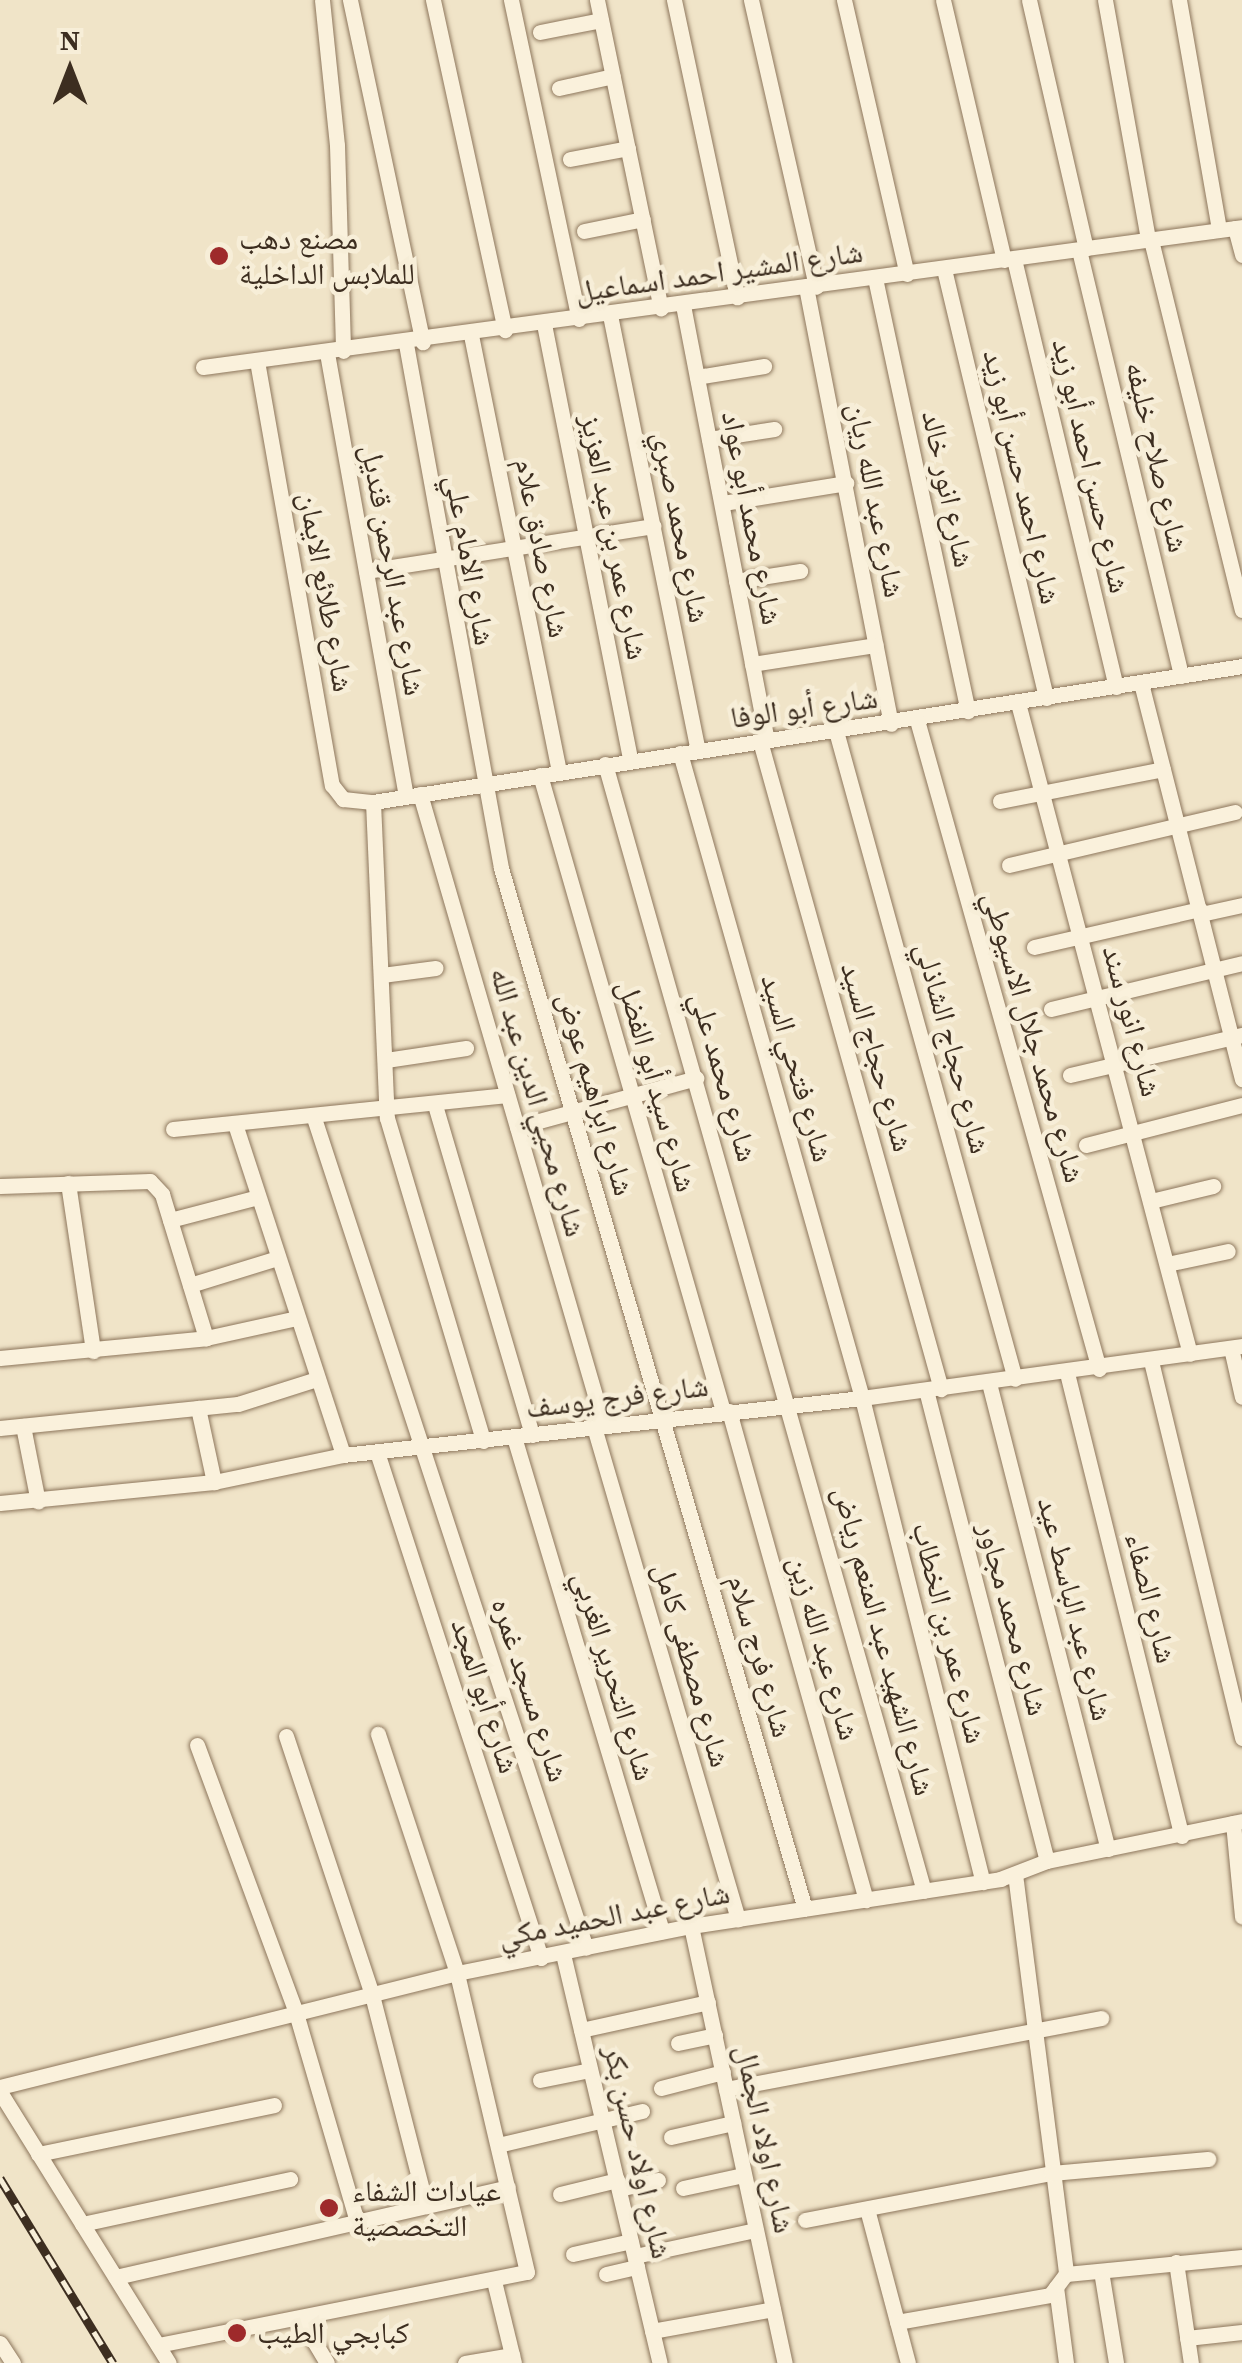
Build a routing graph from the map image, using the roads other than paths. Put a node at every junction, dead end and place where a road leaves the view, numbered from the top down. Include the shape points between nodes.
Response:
1 (322, 0) edge
2 (350, 0) edge
3 (432, 0) edge
4 (511, 0) edge
5 (598, 0) edge
6 (674, 0) edge
7 (751, 0) edge
8 (844, 0) edge
9 (944, 0) edge
10 (1029, 0) edge
11 (1105, 0) edge
12 (1179, 0) edge
13 (602, 20) junction
14 (540, 32) dead end
15 (614, 76) junction
16 (559, 88) dead end
17 (628, 148) junction
18 (570, 159) dead end
19 (643, 219) junction
20 (1232, 229) edge
21 (584, 231) dead end
22 (1150, 240) junction
23 (1082, 249) junction
24 (1242, 255) edge
25 (1008, 259) junction
26 (944, 268) junction
27 (907, 274) junction
28 (875, 278) junction
29 (811, 287) junction
30 (737, 298) junction
31 (683, 305) junction
32 (661, 308) junction
33 (610, 315) junction
34 (579, 319) junction
35 (544, 324) junction
36 (505, 330) junction
37 (471, 334) junction
38 (423, 342) junction
39 (406, 344) junction
40 (335, 352) junction
41 (257, 361) junction
42 (764, 366) dead end
43 (203, 367) dead end
44 (697, 377) junction
45 (774, 430) dead end
46 (709, 439) junction
47 (846, 483) junction
48 (723, 504) junction
49 (653, 526) junction
50 (586, 540) junction
51 (514, 550) junction
52 (442, 560) junction
53 (366, 571) junction
54 (800, 571) dead end
55 (736, 581) junction
56 (1242, 610) edge
57 (876, 645) junction
58 (752, 664) junction
59 (1242, 666) edge
60 (1181, 676) junction
61 (1141, 683) junction
62 (1116, 687) junction
63 (1046, 698) junction
64 (1018, 703) junction
65 (968, 711) junction
66 (917, 720) junction
67 (891, 724) junction
68 (836, 731) junction
69 (763, 741) junction
70 (698, 750) junction
71 (680, 752) junction
72 (630, 760) junction
73 (605, 764) junction
74 (1164, 769) junction
75 (559, 772) junction
76 (540, 775) junction
77 (480, 784) junction
78 (1042, 793) junction
79 (413, 795) junction
80 (1000, 801) dead end
81 (373, 802) junction
82 (1236, 812) dead end
83 (1178, 826) junction
84 (1060, 853) junction
85 (1009, 865) dead end
86 (1242, 904) edge
87 (1200, 911) junction
88 (1081, 936) junction
89 (1034, 947) dead end
90 (1242, 963) edge
91 (436, 968) dead end
92 (1215, 970) junction
93 (382, 974) junction
94 (1098, 998) junction
95 (1052, 1009) dead end
96 (1237, 1036) edge
97 (466, 1048) dead end
98 (386, 1060) junction
99 (1116, 1065) junction
100 (1070, 1075) dead end
101 (696, 1078) junction
102 (1242, 1078) edge
103 (508, 1095) junction
104 (631, 1097) junction
105 (1242, 1105) edge
106 (435, 1106) junction
107 (387, 1112) junction
108 (572, 1113) junction
109 (314, 1118) junction
110 (235, 1124) junction
111 (517, 1127) junction
112 (173, 1129) dead end
113 (1134, 1133) junction
114 (1086, 1145) dead end
115 (68, 1183) junction
116 (0, 1186) edge
117 (1213, 1186) dead end
118 (258, 1197) junction
119 (1151, 1201) junction
120 (170, 1220) junction
121 (1228, 1252) dead end
122 (278, 1258) junction
123 (1167, 1264) junction
124 (190, 1286) junction
125 (297, 1318) junction
126 (206, 1338) junction
127 (1237, 1347) edge
128 (93, 1351) junction
129 (1190, 1354) junction
130 (0, 1358) edge
131 (1151, 1361) junction
132 (1098, 1369) junction
133 (1067, 1373) junction
134 (1015, 1379) junction
135 (317, 1380) junction
136 (989, 1382) junction
137 (933, 1390) junction
138 (1242, 1397) edge
139 (862, 1398) junction
140 (790, 1405) junction
141 (198, 1408) junction
142 (726, 1411) junction
143 (662, 1419) junction
144 (23, 1426) junction
145 (599, 1427) junction
146 (0, 1428) edge
147 (532, 1435) junction
148 (514, 1437) junction
149 (483, 1441) junction
150 (423, 1448) junction
151 (377, 1452) junction
152 (343, 1455) junction
153 (214, 1482) junction
154 (38, 1502) junction
155 (0, 1503) edge
156 (378, 1734) dead end
157 (286, 1736) dead end
158 (1242, 1738) edge
159 (197, 1745) dead end
160 (1237, 1822) edge
161 (1182, 1836) junction
162 (1108, 1848) junction
163 (1048, 1861) junction
164 (1015, 1874) junction
165 (983, 1882) junction
166 (924, 1892) junction
167 (866, 1900) junction
168 (806, 1909) junction
169 (1242, 1917) edge
170 (738, 1918) junction
171 (691, 1926) junction
172 (662, 1931) junction
173 (586, 1948) junction
174 (562, 1954) junction
175 (541, 1958) junction
176 (458, 1973) junction
177 (372, 1996) junction
178 (708, 2002) junction
179 (296, 2013) junction
180 (1102, 2018) dead end
181 (581, 2030) junction
182 (1032, 2031) junction
183 (714, 2035) junction
184 (678, 2043) dead end
185 (590, 2070) junction
186 (540, 2080) dead end
187 (724, 2080) junction
188 (661, 2088) dead end
189 (0, 2090) edge
190 (274, 2105) dead end
191 (642, 2111) dead end
192 (602, 2122) junction
193 (733, 2123) junction
194 (671, 2137) dead end
195 (498, 2145) junction
196 (38, 2154) junction
197 (1208, 2160) dead end
198 (1051, 2174) junction
199 (744, 2175) junction
200 (290, 2179) dead end
201 (658, 2180) dead end
202 (618, 2185) junction
203 (508, 2188) junction
204 (683, 2188) dead end
205 (560, 2194) dead end
206 (426, 2206) junction
207 (868, 2209) junction
208 (805, 2220) dead end
209 (357, 2222) junction
210 (82, 2224) junction
211 (755, 2230) junction
212 (574, 2254) dead end
213 (634, 2255) junction
214 (1242, 2257) edge
215 (1176, 2262) junction
216 (1101, 2271) junction
217 (606, 2274) dead end
218 (116, 2278) junction
219 (1061, 2280) junction
220 (494, 2282) junction
221 (773, 2308) junction
222 (300, 2318) junction
223 (897, 2322) junction
224 (652, 2331) junction
225 (1242, 2332) edge
226 (1187, 2338) junction
227 (0, 2343) edge
228 (158, 2345) junction
229 (513, 2359) edge
230 (13, 2363) edge
231 (170, 2363) edge
232 (327, 2363) edge
233 (465, 2363) edge
234 (660, 2363) edge
235 (786, 2363) edge
236 (908, 2363) edge
237 (1066, 2363) edge
238 (1116, 2363) edge
239 (1191, 2363) edge

1 - 40 street, شارع عبد الرحمن قنديل via 337,145
2 - 38 street
3 - 36 street
4 - 34 street
5 - 13 street
6 - 30 street
7 - 29 street, شارع عبد الله ريان
8 - 27 street
9 - 25 street, شارع حسن احمد أبو زيد
10 - 23 street, شارع صلاح خليفه
11 - 22 street
12 - 20 street
13 - 14 street
13 - 15 street
15 - 16 street
15 - 17 street
17 - 18 street
17 - 19 street
19 - 21 street
19 - 32 street
20 - 22 street, شارع المشير احمد اسماعيل
20 - 24 street
22 - 23 street, شارع المشير احمد اسماعيل
22 - 56 street
23 - 25 street, شارع المشير احمد اسماعيل
23 - 60 street, شارع صلاح خليفه
25 - 26 street, شارع المشير احمد اسماعيل
25 - 62 street, شارع حسن احمد أبو زيد
26 - 27 street, شارع المشير احمد اسماعيل
26 - 63 street, شارع احمد حسن أبو زيد
27 - 28 street, شارع المشير احمد اسماعيل
28 - 29 street, شارع المشير احمد اسماعيل
28 - 65 street, شارع انور خالد
29 - 30 street, شارع المشير احمد اسماعيل
29 - 47 street, شارع عبد الله ريان
30 - 31 street, شارع المشير احمد اسماعيل
31 - 32 street, شارع المشير احمد اسماعيل
31 - 44 street, شارع محمد أبو عواد
32 - 33 street, شارع المشير احمد اسماعيل
33 - 34 street, شارع المشير احمد اسماعيل
33 - 49 street, شارع محمد صبري
34 - 35 street, شارع المشير احمد اسماعيل
35 - 36 street, شارع المشير احمد اسماعيل
35 - 50 street, شارع عمر بن عبد العزيز
36 - 37 street, شارع المشير احمد اسماعيل
37 - 38 street, شارع المشير احمد اسماعيل
37 - 51 street, شارع صادق علام
38 - 39 street, شارع المشير احمد اسماعيل
39 - 40 street, شارع المشير احمد اسماعيل
39 - 52 street, شارع الامام علي
40 - 41 street, شارع المشير احمد اسماعيل
40 - 53 street, شارع عبد الرحمن قنديل
41 - 43 street, شارع المشير احمد اسماعيل
41 - 81 street, شارع طلائع الايمان via 332,785 343,799
42 - 44 street
44 - 46 street, شارع محمد أبو عواد
45 - 46 street
46 - 48 street, شارع محمد أبو عواد
47 - 48 street
47 - 57 street, شارع عبد الله ريان
48 - 55 street, شارع محمد أبو عواد
49 - 50 street
49 - 70 street, شارع محمد صبري
50 - 51 street
50 - 72 street, شارع عمر بن عبد العزيز
51 - 52 street
51 - 75 street, شارع صادق علام
52 - 53 street
52 - 77 street, شارع الامام علي
53 - 79 street, شارع عبد الرحمن قنديل
54 - 55 street
55 - 58 street, شارع محمد أبو عواد
57 - 58 street
57 - 67 street, شارع عبد الله ريان
58 - 69 street, شارع محمد أبو عواد
59 - 60 street, شارع أبو الوفا
60 - 61 street, شارع أبو الوفا
61 - 62 street, شارع أبو الوفا
61 - 74 street
62 - 63 street, شارع أبو الوفا
63 - 64 street, شارع أبو الوفا
64 - 65 street, شارع أبو الوفا
64 - 78 street, شارع انور سند
65 - 66 street, شارع أبو الوفا
66 - 67 street, شارع أبو الوفا
66 - 132 street, شارع محمد جلال الاسيوطي
67 - 68 street, شارع أبو الوفا
68 - 69 street, شارع أبو الوفا
68 - 134 street, شارع حجاج الشاذلي
69 - 70 street, شارع أبو الوفا
69 - 137 street, شارع حجاج السيد
70 - 71 street, شارع أبو الوفا
71 - 72 street, شارع أبو الوفا
71 - 139 street, شارع فتحي السيد
72 - 73 street, شارع أبو الوفا
73 - 75 street, شارع أبو الوفا
73 - 101 street, شارع محمد علي
74 - 78 street
74 - 83 street
75 - 76 street, شارع أبو الوفا
76 - 77 street, شارع أبو الوفا
76 - 104 street, شارع سيد أبو الفضل
77 - 79 street, شارع أبو الوفا
77 - 108 street, شارع ابراهيم عوض
78 - 80 street
78 - 84 street, شارع انور سند
79 - 81 street, شارع أبو الوفا
79 - 103 street, شارع محيي الدين عبد الله
81 - 93 street
82 - 83 street
83 - 84 street
83 - 87 street
84 - 85 street
84 - 88 street, شارع انور سند
86 - 87 street
87 - 88 street
87 - 92 street
88 - 89 street
88 - 94 street, شارع انور سند
90 - 92 street
91 - 93 street
92 - 94 street
92 - 96 street
93 - 98 street
94 - 95 street
94 - 99 street, شارع انور سند
96 - 99 street
96 - 102 street
97 - 98 street
98 - 107 street
99 - 100 street
99 - 113 street, شارع انور سند
101 - 104 street
101 - 140 street, شارع محمد علي
103 - 106 street
103 - 111 street, شارع محيي الدين عبد الله
104 - 108 street
104 - 142 street, شارع سيد أبو الفضل
105 - 113 street
106 - 107 street
106 - 147 street
107 - 109 street
107 - 149 street
108 - 111 street
108 - 143 street, شارع ابراهيم عوض
109 - 110 street
109 - 150 street, شارع مسجد غمره
110 - 112 street
110 - 118 street
111 - 145 street, شارع محيي الدين عبد الله
113 - 114 street
113 - 119 street, شارع انور سند
115 - 116 street
115 - 120 street via 150,1182
115 - 128 street
117 - 119 street
118 - 120 street
118 - 122 street
119 - 123 street, شارع انور سند
120 - 124 street
121 - 123 street
122 - 124 street
122 - 125 street
123 - 129 street, شارع انور سند
124 - 126 street
125 - 126 street
125 - 135 street
126 - 128 street
127 - 129 street, شارع فرج يوسف
127 - 138 street
128 - 130 street
129 - 131 street, شارع فرج يوسف
131 - 132 street, شارع فرج يوسف
131 - 158 street
132 - 133 street, شارع فرج يوسف
133 - 134 street, شارع فرج يوسف
133 - 161 street, شارع الصفاء
134 - 136 street, شارع فرج يوسف
135 - 141 street
135 - 152 street
136 - 137 street, شارع فرج يوسف
136 - 162 street, شارع عبد الباسط عيد
137 - 139 street, شارع فرج يوسف
137 - 163 street, شارع محمد مجاور
139 - 140 street, شارع فرج يوسف
139 - 165 street, شارع عمر بن الخطاب
140 - 142 street, شارع فرج يوسف
140 - 166 street, شارع الشهيد عبد المنعم رياض
141 - 144 street
141 - 153 street
142 - 143 street, شارع فرج يوسف
142 - 167 street, شارع عبد الله زين
143 - 145 street, شارع فرج يوسف
143 - 168 street, شارع فرج سلام
144 - 146 street
144 - 154 street
145 - 147 street, شارع فرج يوسف
145 - 170 street, شارع مصطفى كامل
147 - 148 street, شارع فرج يوسف
148 - 149 street, شارع فرج يوسف
148 - 172 street, شارع التحرير الغربي
149 - 150 street, شارع فرج يوسف
150 - 151 street, شارع فرج يوسف
150 - 173 street, شارع مسجد غمره
151 - 152 street, شارع فرج يوسف
151 - 175 street, شارع أبو المجد
152 - 153 street, شارع فرج يوسف
153 - 154 street, شارع فرج يوسف
154 - 155 street, شارع فرج يوسف
156 - 176 street
157 - 177 street
159 - 179 street
160 - 161 street, شارع عبد الحميد مكي
160 - 169 street
161 - 162 street, شارع عبد الحميد مكي
162 - 163 street, شارع عبد الحميد مكي
163 - 164 street, شارع عبد الحميد مكي
164 - 165 street, شارع عبد الحميد مكي
164 - 182 street
165 - 166 street, شارع عبد الحميد مكي
166 - 167 street, شارع عبد الحميد مكي
167 - 168 street, شارع عبد الحميد مكي
168 - 170 street, شارع عبد الحميد مكي
170 - 171 street, شارع عبد الحميد مكي
171 - 172 street, شارع عبد الحميد مكي
171 - 178 street, شارع اولاد الجمال
172 - 173 street, شارع عبد الحميد مكي
173 - 174 street, شارع عبد الحميد مكي
174 - 175 street, شارع عبد الحميد مكي
174 - 181 street, شارع اولاد حسن بكر
175 - 176 street, شارع عبد الحميد مكي
176 - 177 street, شارع عبد الحميد مكي
176 - 195 street
177 - 179 street, شارع عبد الحميد مكي
177 - 206 street
178 - 181 street
178 - 183 street, شارع اولاد الجمال
179 - 189 street, شارع عبد الحميد مكي
179 - 209 street
180 - 182 street
181 - 185 street, شارع اولاد حسن بكر
182 - 187 street
182 - 198 street
183 - 184 street
183 - 187 street, شارع اولاد الجمال
185 - 186 street
185 - 192 street, شارع اولاد حسن بكر
187 - 188 street
187 - 193 street, شارع اولاد الجمال
189 - 196 street
190 - 196 street
191 - 192 street
192 - 195 street
192 - 202 street, شارع اولاد حسن بكر
193 - 194 street
193 - 199 street, شارع اولاد الجمال
195 - 203 street
196 - 210 street
197 - 198 street
198 - 207 street
198 - 219 street
199 - 204 street
199 - 211 street, شارع اولاد الجمال
200 - 210 street
201 - 202 street
202 - 205 street
202 - 213 street, شارع اولاد حسن بكر
203 - 206 street
203 - 220 street via 527,2268
206 - 209 street
207 - 208 street
207 - 223 street
209 - 218 street
210 - 218 street
211 - 213 street
211 - 221 street, شارع اولاد الجمال
212 - 213 street
213 - 217 street
213 - 224 street, شارع اولاد حسن بكر
214 - 215 street
215 - 216 street
215 - 226 street
216 - 219 street
216 - 238 street
218 - 228 street
219 - 223 street via 1050,2294
219 - 237 street
220 - 222 street
220 - 229 street
221 - 224 street
221 - 235 street, شارع اولاد الجمال
222 - 228 street
222 - 232 street
223 - 236 street
224 - 234 street, شارع اولاد حسن بكر
225 - 226 street
226 - 239 street
227 - 230 street
228 - 231 street
229 - 233 street

